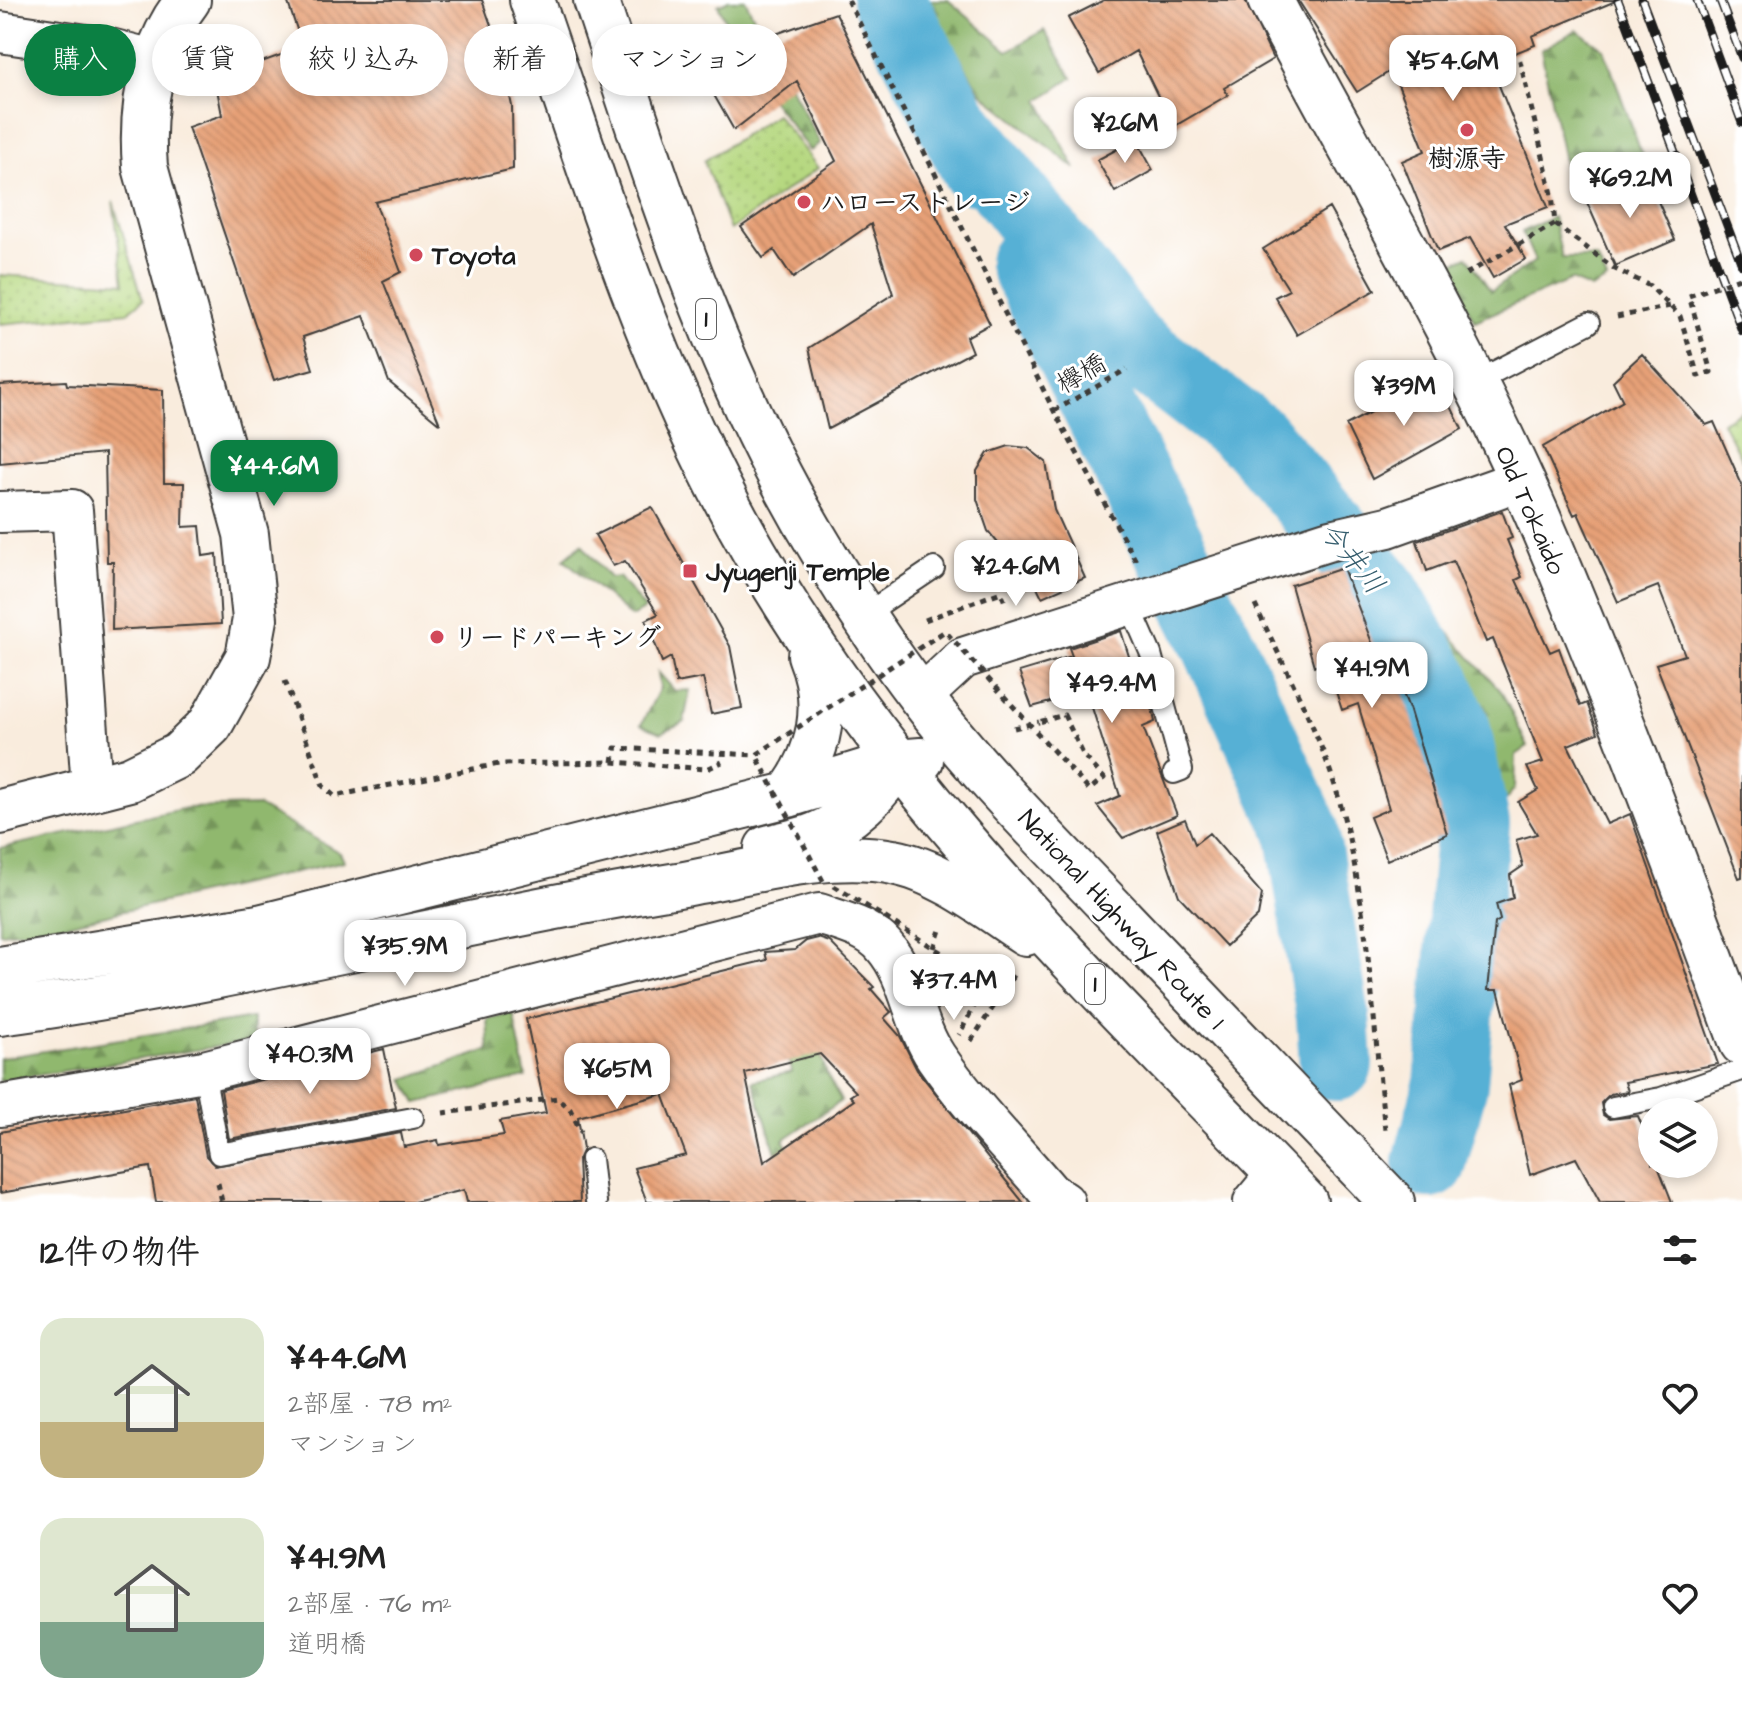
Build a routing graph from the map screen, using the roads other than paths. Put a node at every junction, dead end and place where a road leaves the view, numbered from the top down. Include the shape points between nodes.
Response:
1 (188, 0) edge
2 (532, 0) edge
3 (596, 0) edge
4 (1270, 0) edge
5 (176, 24) edge
6 (0, 32) edge
7 (152, 60) edge
8 (152, 72) edge
9 (1589, 323) road end
10 (1473, 383) junction
11 (1520, 480) junction
12 (0, 512) edge
13 (934, 568) dead end
14 (1145, 602) junction
15 (866, 619) junction
16 (797, 623) junction
17 (921, 697) junction
18 (896, 762) junction
19 (1174, 773) dead end
20 (989, 778) junction
21 (92, 788) junction
22 (788, 795) junction
23 (0, 812) edge
24 (530, 909) junction
25 (0, 969) edge
26 (1081, 970) junction
27 (0, 1013) edge
28 (1742, 1043) edge
29 (1742, 1070) edge
30 (204, 1071) junction
31 (0, 1106) edge
32 (1613, 1107) dead end
33 (413, 1118) road end
34 (591, 1159) dead end
35 (1284, 1194) edge
36 (596, 1202) edge
37 (1064, 1202) edge
38 (1392, 1202) edge

1 - 5 main road
2 - 16 main road, 1 via 640,313 702,454
3 - 15 main road, National Highway Route 1 / 1 via 718,351 820,548
4 - 10 main road, Old Tokaido
6 - 7 street
8 - 21 main road via 141,127 145,167 246,534 255,619 248,657 210,725 179,755 130,779
9 - 10 lane
10 - 11 main road, Old Tokaido
11 - 14 street
11 - 28 main road, Old Tokaido via 1651,797
12 - 21 street via 72,510
13 - 15 lane
14 - 17 street via 963,658
14 - 19 lane via 1151,654 1182,770
15 - 17 main road, National Highway Route 1 / 1
15 - 18 main road via 892,682
16 - 18 main road, 1
16 - 22 main road via 819,677 821,723 808,766
17 - 20 main road, National Highway Route 1 / 1
18 - 20 main road via 950,764
18 - 22 main road
18 - 24 main road via 870,797 817,835
18 - 26 main road, 1
20 - 38 main road, National Highway Route 1 / 1
21 - 23 main road
22 - 25 main road via 259,927
24 - 26 main road via 841,858 895,862 957,888
24 - 27 main road via 124,996
26 - 35 main road, 1
29 - 32 lane via 1661,1098
30 - 31 street
30 - 33 lane via 219,1154
30 - 37 street via 819,914 861,927 884,946 935,1056 1050,1193
34 - 36 lane

